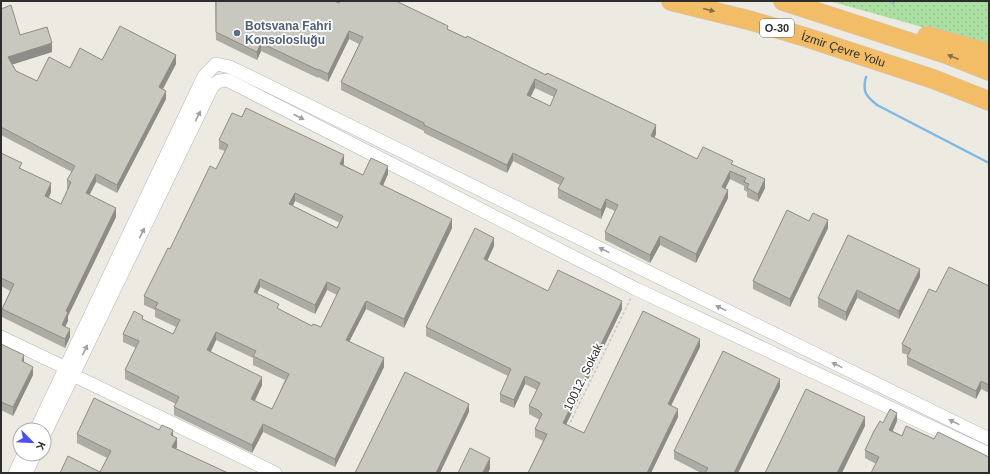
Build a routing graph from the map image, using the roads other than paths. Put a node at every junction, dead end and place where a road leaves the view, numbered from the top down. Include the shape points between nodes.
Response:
1 (671, 1) edge
2 (783, 1) edge
3 (806, 8) junction
4 (989, 53) edge
5 (881, 61) junction
6 (216, 64) junction
7 (989, 71) edge
8 (219, 81) junction
9 (989, 101) edge
10 (989, 115) edge
11 (1, 337) edge
12 (70, 372) junction
13 (41, 422) edge
14 (49, 422) edge
15 (989, 440) edge
16 (989, 454) edge
17 (20, 462) edge
18 (31, 462) edge
19 (15, 473) edge
20 (26, 473) edge
21 (275, 473) edge

1 -> 5 highway, İzmir Çevre Yolu / O-30 via 752,21
2 - 3 highway, O-30
3 - 4 highway
7 -> 3 highway, O-30 via 946,54
5 - 9 highway, İzmir Çevre Yolu / O-30
5 - 10 highway
6 - 8 street
6 - 12 street via 204,76
15 -> 6 street via 230,67
12 -> 8 street via 213,86
8 -> 16 street via 228,80 636,289
11 - 12 street
12 - 13 street
12 - 14 street
12 - 21 street
17 - 19 street
18 - 20 street

